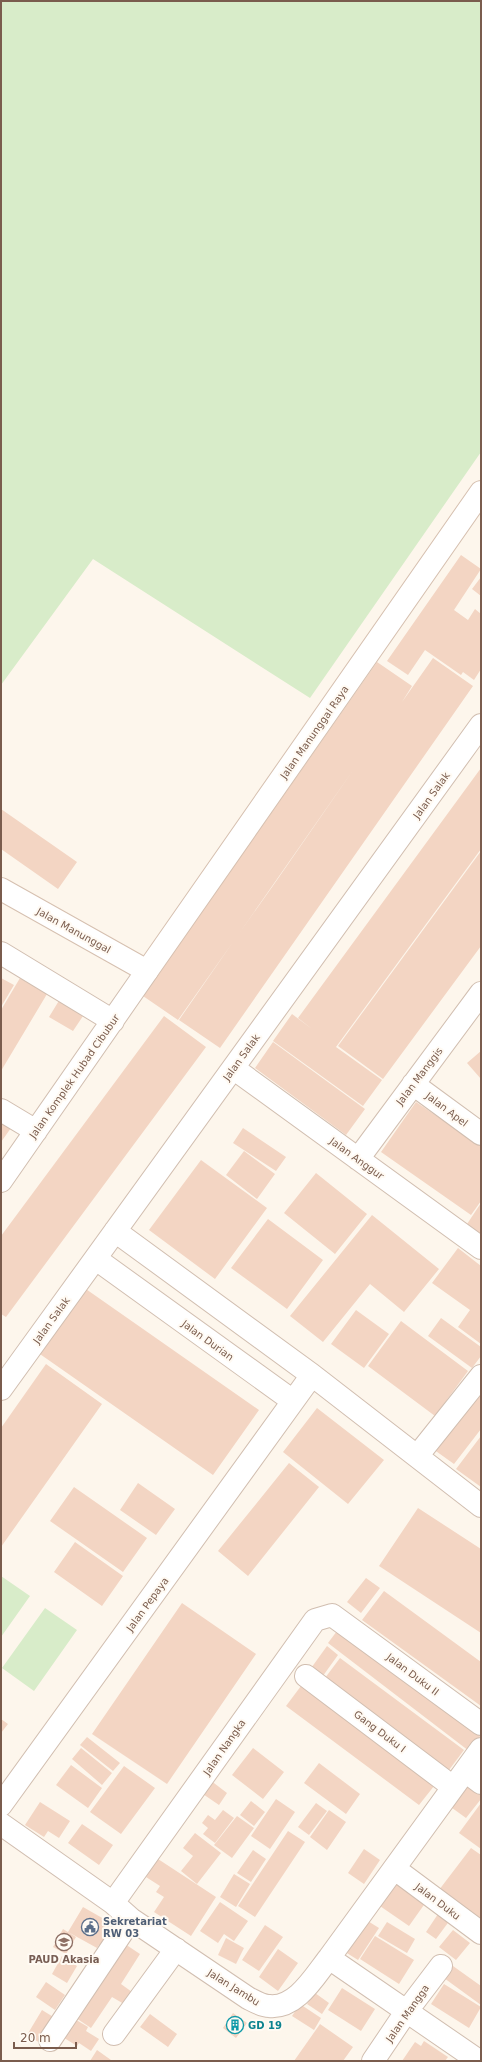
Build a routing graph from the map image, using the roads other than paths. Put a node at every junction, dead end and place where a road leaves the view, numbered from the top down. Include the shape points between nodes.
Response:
1 (481, 492) edge
2 (481, 725) edge
3 (1, 889) edge
4 (1, 953) edge
5 (147, 971) junction
6 (481, 993) edge
7 (113, 1021) junction
8 (233, 1068) junction
9 (413, 1084) junction
10 (1, 1110) edge
11 (36, 1131) junction
12 (481, 1134) edge
13 (358, 1159) junction
14 (1, 1181) edge
15 (115, 1231) junction
16 (481, 1248) edge
17 (96, 1259) junction
18 (312, 1375) junction
19 (481, 1376) edge
20 (1, 1389) edge
21 (293, 1401) junction
22 (418, 1455) junction
23 (481, 1506) edge
24 (346, 1624) joint
25 (306, 1676) dead end
26 (481, 1724) edge
27 (481, 1750) edge
28 (466, 1780) edge
29 (1, 1805) edge
30 (1, 1824) edge
31 (395, 1869) junction
32 (113, 1903) junction
33 (131, 1919) junction
34 (481, 1933) edge
35 (176, 1949) junction
36 (329, 1958) junction
37 (441, 1966) dead end
38 (406, 2012) junction
39 (114, 2034) dead end
40 (50, 2040) dead end
41 (373, 2061) edge
42 (479, 2061) edge

1 - 5 street, Jalan Manunggal Raya
2 - 8 street, Jalan Salak
3 - 5 street, Jalan Manunggal
4 - 7 street
5 - 7 street, Jalan Komplek Hubad Cibubur
6 - 9 street, Jalan Manggis
7 - 11 street, Jalan Komplek Hubad Cibubur
8 - 13 street, Jalan Anggur
8 - 15 street, Jalan Salak
9 - 12 street, Jalan Apel
9 - 13 street, Jalan Manggis
10 - 11 street
11 - 14 street, Jalan Komplek Hubad Cibubur
13 - 16 street, Jalan Anggur
15 - 17 street, Jalan Salak
15 - 18 street
17 - 20 street, Jalan Salak
17 - 21 street, Jalan Durian
18 - 21 street
18 - 22 street
19 - 22 street
21 - 29 street, Jalan Pepaya
22 - 23 street
24 - 26 street, Jalan Duku II
24 - 32 street, Jalan Nangka via 332,1615 311,1624
25 - 28 street, Gang Duku I
27 - 28 street, Jalan Jambu
28 - 31 street, Jalan Jambu
30 - 32 street, Jalan Jambu
31 - 34 street, Jalan Duku
31 - 36 street, Jalan Jambu
32 - 33 street, Jalan Jambu
33 - 35 street, Jalan Jambu
33 - 40 street
35 - 36 street, Jalan Jambu via 248,1998 268,2007 285,2005 295,1998
35 - 39 street
36 - 38 street
37 - 38 street, Jalan Mangga
38 - 41 street, Jalan Mangga
38 - 42 street

